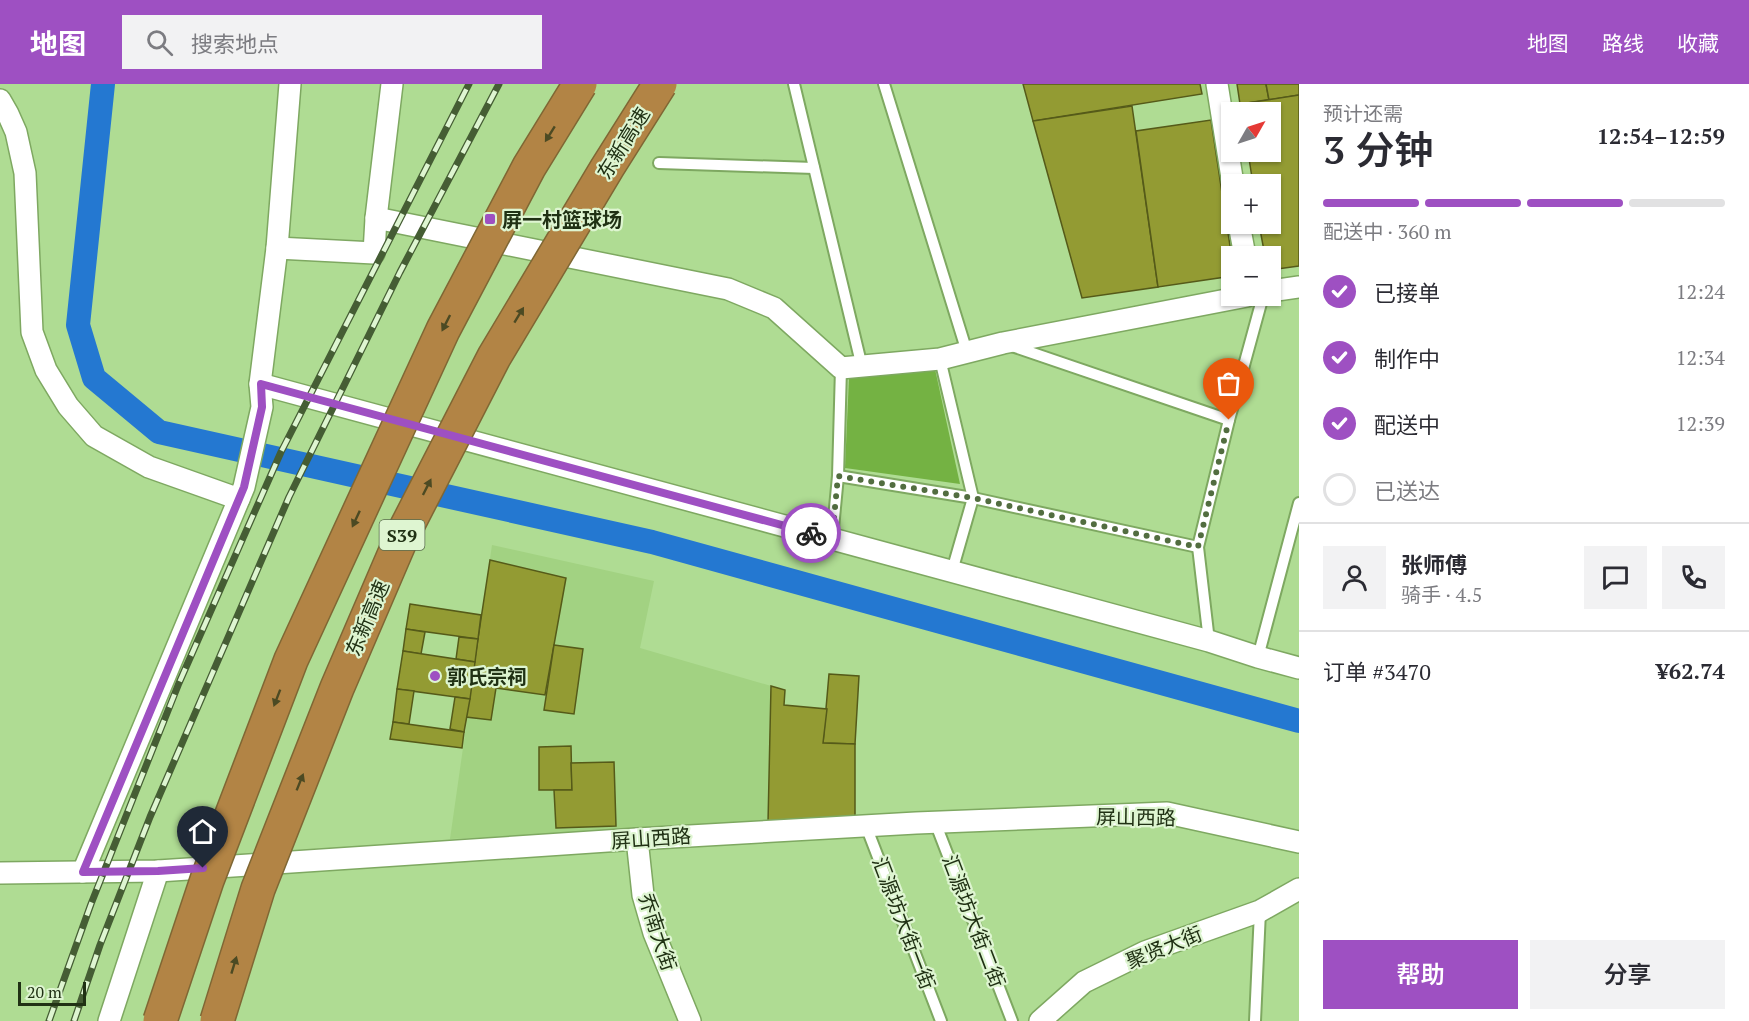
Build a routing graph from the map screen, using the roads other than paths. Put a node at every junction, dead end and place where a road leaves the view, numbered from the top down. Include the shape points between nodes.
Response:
1 (290, 84) edge
2 (392, 84) edge
3 (580, 84) edge
4 (660, 84) edge
5 (794, 84) edge
6 (884, 84) edge
7 (1217, 84) edge
8 (0, 100) edge
9 (658, 163) dead end
10 (814, 168) junction
11 (1231, 174) edge
12 (376, 218) junction
13 (277, 248) junction
14 (1299, 287) edge
15 (1281, 289) edge
16 (1221, 301) edge
17 (1260, 306) edge
18 (1003, 343) junction
19 (967, 352) junction
20 (940, 359) junction
21 (862, 367) junction
22 (841, 368) junction
23 (261, 384) junction
24 (1229, 420) junction
25 (838, 476) junction
26 (242, 493) junction
27 (973, 498) junction
28 (1299, 503) edge
29 (832, 539) junction
30 (1198, 547) junction
31 (952, 571) junction
32 (1209, 640) junction
33 (1258, 657) junction
34 (1299, 668) edge
35 (935, 822) junction
36 (866, 826) junction
37 (637, 839) junction
38 (1299, 842) edge
39 (158, 871) junction
40 (83, 872) junction
41 (0, 873) edge
42 (1299, 890) edge
43 (1260, 911) junction
44 (109, 1021) edge
45 (160, 1021) edge
46 (217, 1021) edge
47 (690, 1021) edge
48 (941, 1021) edge
49 (1012, 1021) edge
50 (1040, 1021) edge
51 (1255, 1021) edge

1 - 13 street
2 - 12 street
3 -> 45 highway, S39, bridge via 529,167 443,330 291,660 207,880
46 -> 4 highway, 东新高速 / S39, bridge via 258,889 404,532 494,357
5 - 10 lane
6 - 19 lane
7 - 11 street
8 - 26 street via 16,132 25,173 32,332 46,370 68,406 94,436 149,467
9 - 10 lane
10 - 21 lane
12 - 13 street via 374,253
12 - 22 street via 728,289 774,308
13 - 23 street
14 - 15 street
16 - 18 street
17 - 24 lane
18 - 19 street
18 - 24 lane
19 - 20 street
20 - 21 street
20 - 27 lane
21 - 22 street
22 - 25 lane
23 - 26 street via 262,407
23 - 29 street
24 - 30 lane
25 - 27 lane
25 - 29 lane
26 - 40 street
27 - 30 lane
27 - 31 lane
28 - 33 lane
29 - 31 street
30 - 32 lane
31 - 32 street
32 - 33 street
33 - 34 street
35 - 36 street, 屏山西路
35 - 38 street, 屏山西路 via 1167,813
35 - 49 lane, 汇源坊大街二街
36 - 37 street, 屏山西路
36 - 48 lane, 汇源坊大街一街
37 - 39 street, 屏山西路
37 - 47 street, 乔南大街 via 643,895 654,933
39 - 40 street, 屏山西路
39 - 44 street
40 - 41 street, 屏山西路
42 - 43 street, 聚贤大街
43 - 50 street, 聚贤大街 via 1145,952 1084,982
43 - 51 lane

